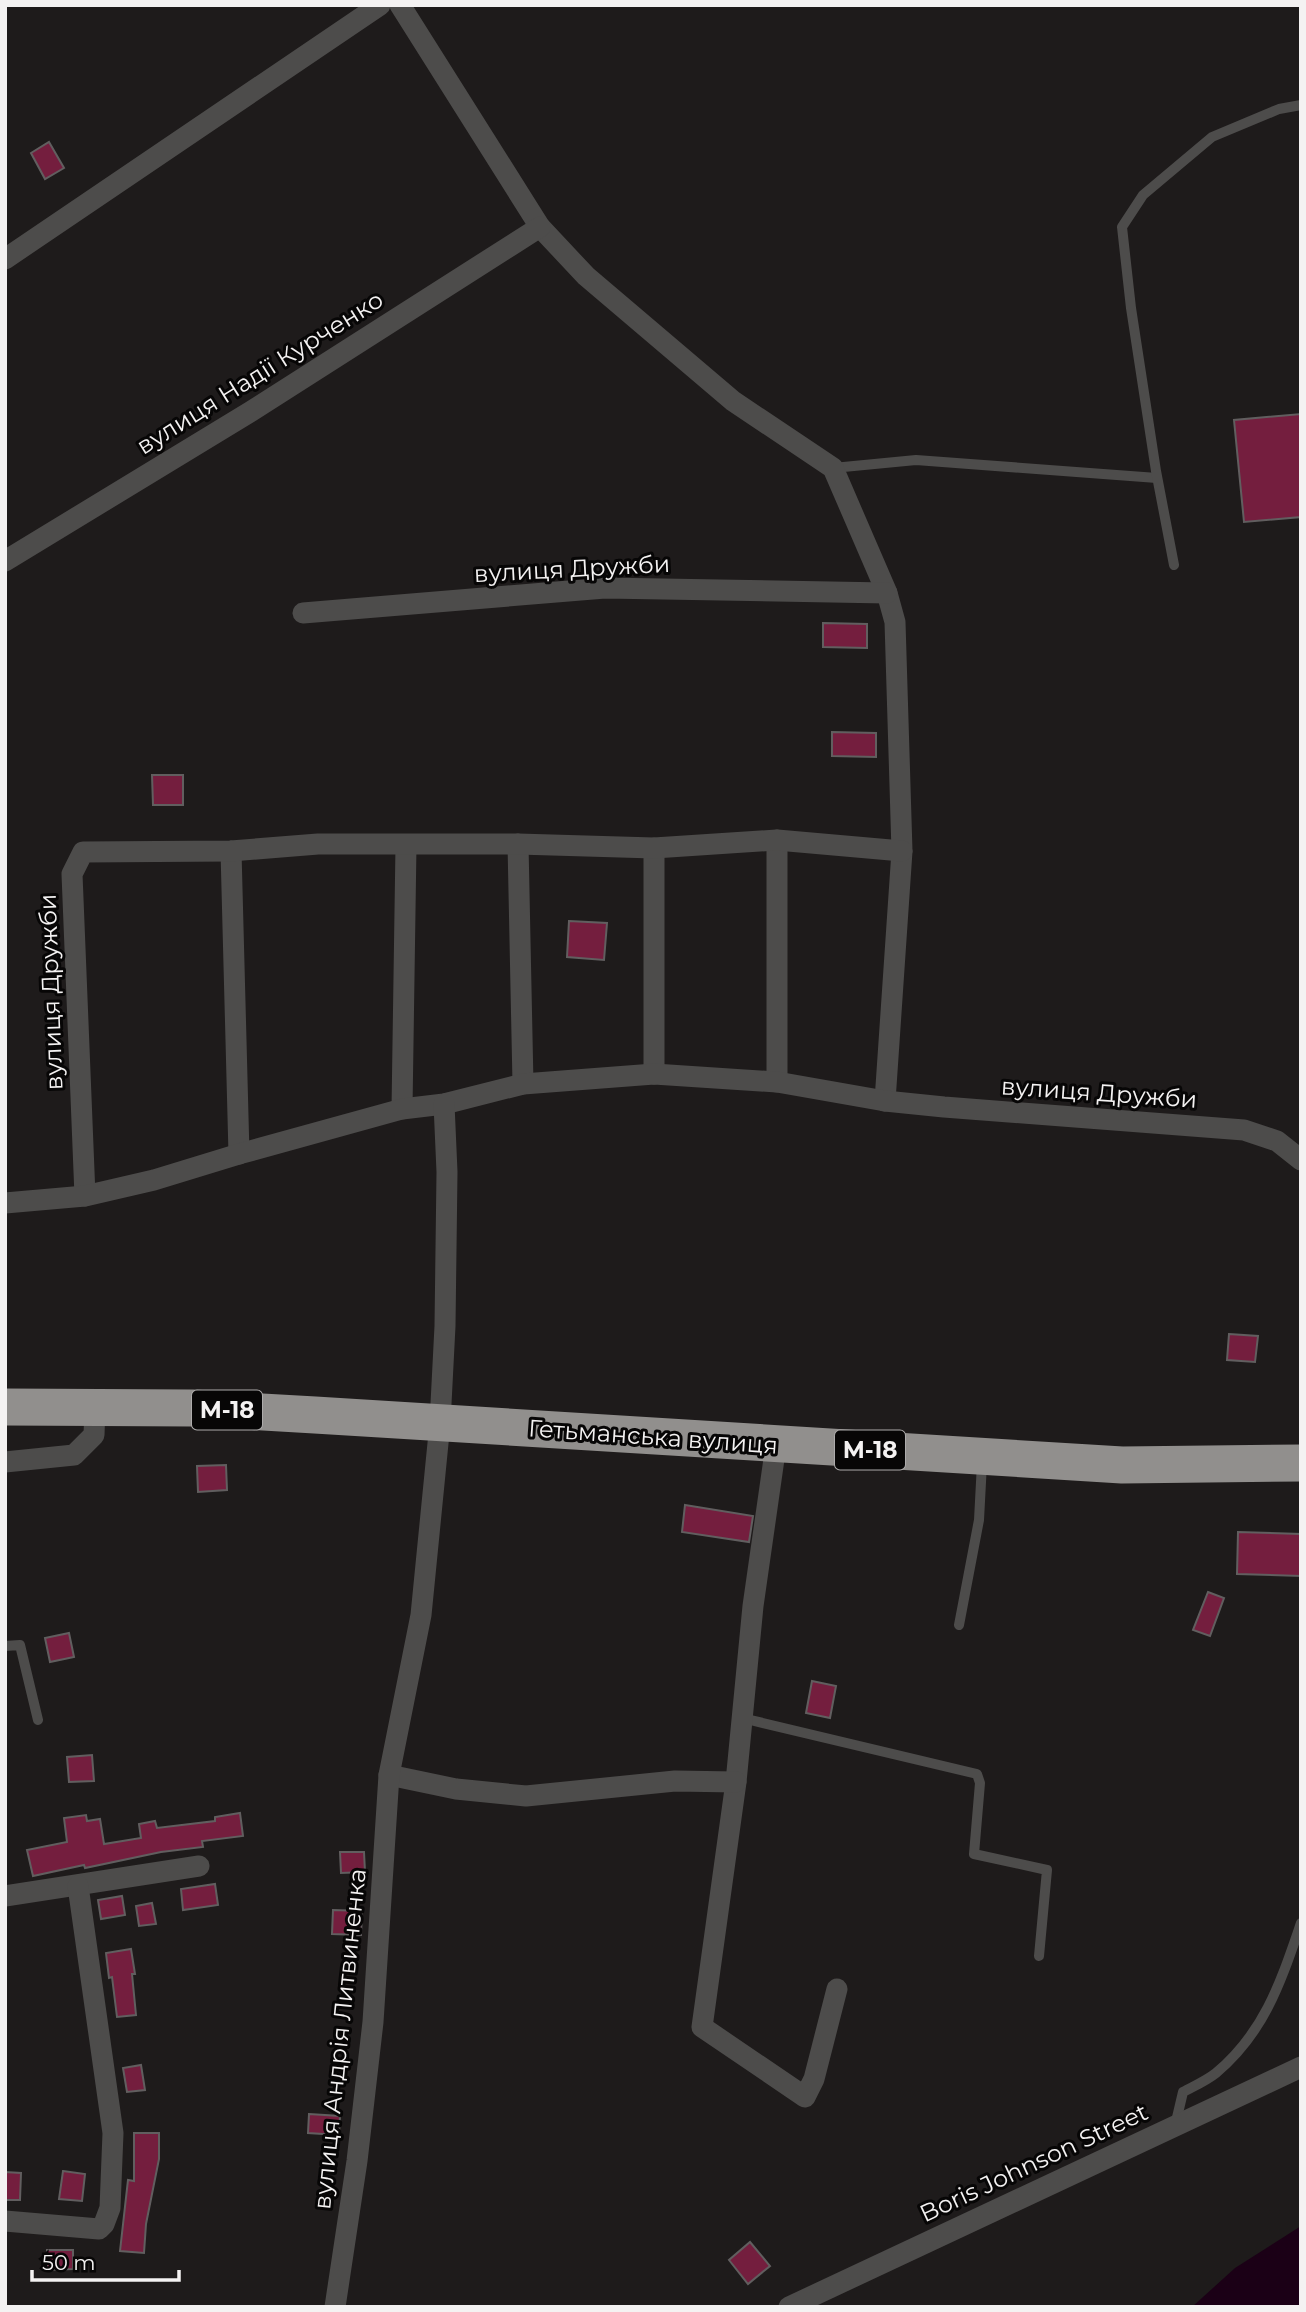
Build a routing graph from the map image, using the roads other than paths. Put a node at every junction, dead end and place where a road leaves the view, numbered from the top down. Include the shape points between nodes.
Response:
1 (380, 5) edge
2 (400, 5) edge
3 (1301, 105) edge
4 (540, 227) junction
5 (5, 259) edge
6 (833, 468) junction
7 (1157, 478) junction
8 (5, 561) edge
9 (1174, 565) dead end
10 (887, 593) junction
11 (303, 613) dead end
12 (777, 840) junction
13 (518, 844) junction
14 (406, 845) junction
15 (654, 848) junction
16 (231, 851) junction
17 (902, 851) junction
18 (654, 1074) junction
19 (777, 1082) junction
20 (523, 1084) junction
21 (886, 1101) junction
22 (444, 1104) junction
23 (402, 1110) junction
24 (239, 1154) junction
25 (1301, 1160) edge
26 (85, 1196) junction
27 (5, 1203) edge
28 (5, 1407) edge
29 (95, 1407) junction
30 (440, 1423) junction
31 (776, 1445) junction
32 (983, 1456) junction
33 (5, 1462) edge
34 (1301, 1463) edge
35 (959, 1625) dead end
36 (5, 1646) edge
37 (743, 1718) junction
38 (38, 1720) dead end
39 (389, 1775) junction
40 (736, 1782) junction
41 (199, 1867) dead end
42 (78, 1886) junction
43 (5, 1896) edge
44 (1301, 1923) edge
45 (1038, 1956) dead end
46 (837, 1989) dead end
47 (1301, 2067) edge
48 (1175, 2126) junction
49 (5, 2221) edge
50 (335, 2307) edge
51 (789, 2307) edge

1 - 5 street
2 - 4 street
3 - 7 lane via 1279,109 1212,137 1143,195 1122,227
4 - 6 street via 586,275 733,401
4 - 8 street, вулиця Надії Курченко
6 - 7 lane via 916,460
6 - 10 street
7 - 9 lane
10 - 11 street, вулиця Дружби via 605,588
10 - 17 street via 895,622
12 - 15 street, вулиця Дружби
12 - 17 street, вулиця Дружби
12 - 19 street
13 - 14 street, вулиця Дружби
13 - 15 street, вулиця Дружби
13 - 20 street
14 - 16 street, вулиця Дружби via 318,844
14 - 23 street
15 - 18 street
16 - 24 street
16 - 26 street, вулиця Дружби via 83,852 72,874
17 - 21 street
18 - 19 street, вулиця Дружби
18 - 20 street, вулиця Дружби
19 - 21 street, вулиця Дружби
20 - 22 street, вулиця Дружби
21 - 25 street, вулиця Дружби via 1244,1130 1277,1141
22 - 23 street, вулиця Дружби
22 - 30 street, вулиця Андрія Литвиненка via 446,1326
23 - 24 street, вулиця Дружби
24 - 26 street, вулиця Дружби
26 - 27 street, вулиця Дружби
28 - 29 highway, Гетьманська вулиця / М-18
29 - 30 highway, Гетьманська вулиця / М-18
29 - 33 street via 94,1435 74,1455
30 - 31 highway, Гетьманська вулиця / М-18
30 - 39 street, вулиця Андрія Литвиненка via 421,1615
31 - 32 highway, Гетьманська вулиця / М-18
31 - 37 street via 752,1605
32 - 34 highway, Гетьманська вулиця / М-18 via 1122,1465
32 - 35 lane via 979,1520
36 - 38 lane via 20,1645
37 - 40 street
37 - 45 lane via 976,1774 974,1854 1047,1870
39 - 40 street via 456,1789 526,1796 675,1781
39 - 50 street, вулиця Андрія Литвиненка via 373,2022
40 - 46 street via 702,2027 805,2097 814,2080
41 - 42 street
42 - 43 street
42 - 49 street via 113,2133 110,2208 99,2229
44 - 48 lane via 1268,2011 1244,2045 1215,2074 1183,2092
47 - 48 street, Boris Johnson Street
48 - 51 street, Boris Johnson Street

